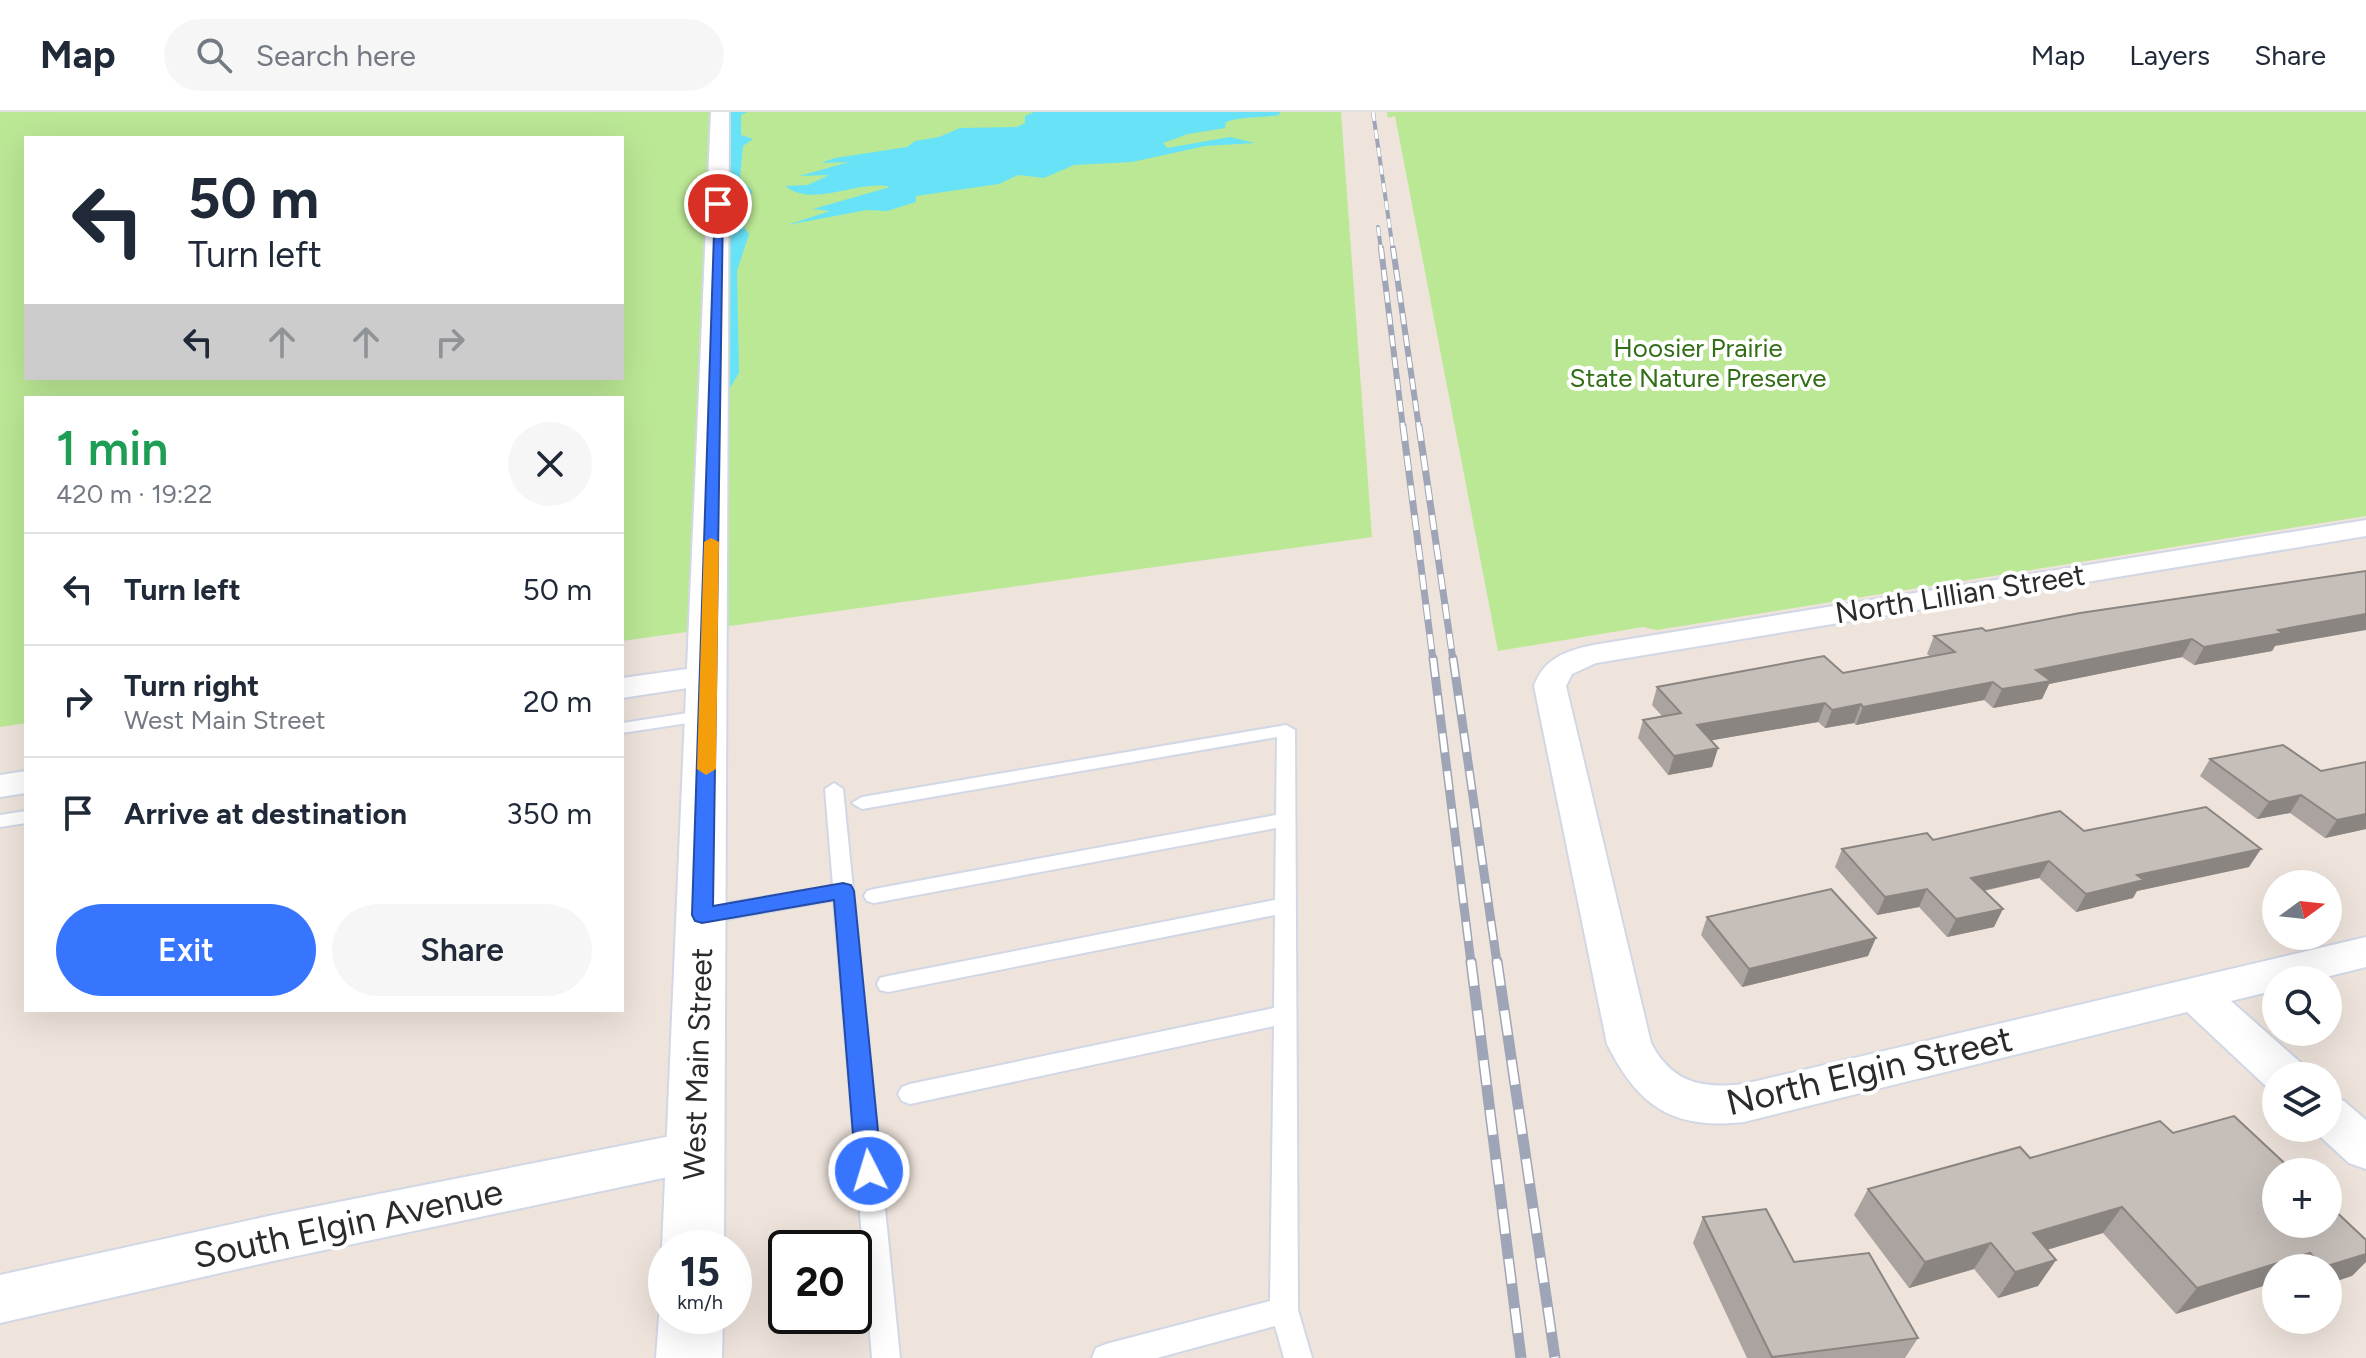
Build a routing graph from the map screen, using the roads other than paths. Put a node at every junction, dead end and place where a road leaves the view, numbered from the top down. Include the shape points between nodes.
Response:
1 (720, 112) edge
2 (2366, 528) edge
3 (1557, 670) joint
4 (709, 676) junction
5 (624, 688) edge
6 (708, 715) junction
7 (624, 728) edge
8 (24, 782) edge
9 (0, 786) edge
10 (834, 789) dead end
11 (862, 803) dead end
12 (24, 817) edge
13 (1285, 820) junction
14 (0, 821) edge
15 (843, 891) junction
16 (874, 896) dead end
17 (1285, 906) junction
18 (702, 915) junction
19 (2366, 952) edge
20 (888, 984) dead end
21 (2194, 993) junction
22 (1284, 1015) junction
23 (2270, 1062) edge
24 (910, 1094) dead end
25 (2342, 1128) edge
26 (2366, 1149) edge
27 (696, 1151) junction
28 (694, 1230) edge
29 (0, 1299) edge
30 (1284, 1310) junction
31 (690, 1334) edge
32 (689, 1358) edge
33 (886, 1358) edge
34 (1106, 1358) edge
35 (1298, 1358) edge

1 - 4 street, West Main Street
2 - 3 street, North Lillian Street via 1593,654
3 - 21 street, North Elgin Street via 1551,693 1629,1044 1645,1071 1677,1097 1709,1106 1744,1103
4 - 5 street
4 - 6 street, West Main Street
6 - 7 lane
6 - 18 street, West Main Street
8 - 9 street
10 - 15 lane
11 - 13 lane via 1286,730
12 - 14 lane
13 - 16 lane
13 - 17 lane
15 - 18 lane
15 - 33 lane
17 - 20 lane
17 - 22 lane
18 - 27 street, West Main Street
19 - 21 street, North Elgin Street
21 - 23 street
22 - 24 lane
22 - 30 lane
25 - 26 street
27 - 28 street, West Main Street
27 - 29 street, South Elgin Avenue
30 - 34 lane
30 - 35 lane
31 - 32 street

